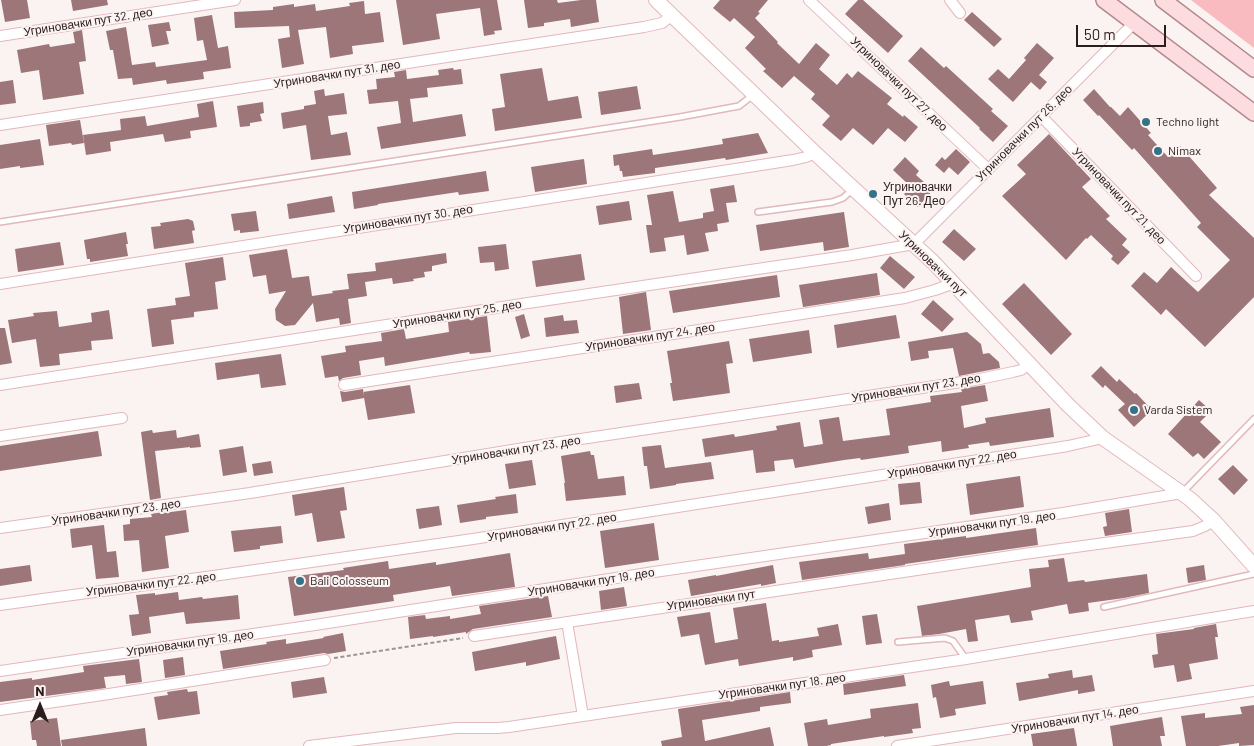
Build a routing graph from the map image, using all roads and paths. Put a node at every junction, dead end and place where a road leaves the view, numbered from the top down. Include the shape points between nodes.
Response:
1 (235, 0) edge
2 (656, 0) edge
3 (809, 0) edge
4 (950, 0) edge
5 (1104, 0) edge
6 (1163, 0) edge
7 (960, 13) dead end
8 (672, 16) junction
9 (1134, 22) junction
10 (0, 36) edge
11 (1254, 69) edge
12 (753, 94) junction
13 (1254, 113) edge
14 (1041, 116) junction
15 (0, 125) edge
16 (814, 153) junction
17 (988, 169) junction
18 (854, 188) junction
19 (758, 212) dead end
20 (0, 222) edge
21 (914, 244) junction
22 (1196, 276) dead end
23 (954, 283) junction
24 (0, 284) edge
25 (1029, 364) junction
26 (0, 385) edge
27 (344, 385) dead end
28 (122, 418) dead end
29 (1254, 419) edge
30 (0, 436) edge
31 (1103, 438) junction
32 (1182, 493) junction
33 (1214, 521) junction
34 (0, 528) edge
35 (1254, 566) edge
36 (1254, 574) edge
37 (0, 605) edge
38 (1104, 607) dead end
39 (1254, 611) edge
40 (567, 622) junction
41 (474, 636) joint
42 (898, 642) dead end
43 (966, 659) junction
44 (325, 660) joint
45 (0, 671) edge
46 (1254, 692) edge
47 (0, 710) edge
48 (583, 716) junction
49 (309, 746) edge
50 (897, 746) edge

1 - 10 street, Угриновачки пут 32. део
2 - 8 street, Угриновачки пут
3 - 17 street, Угриновачки пут 27. део
4 - 7 street
5 - 9 main road
6 - 11 main road
8 - 12 street, Угриновачки пут
8 - 15 street, Угриновачки пут 31. део via 662,23 644,27
9 - 13 main road
9 - 14 street, Угриновачки пут 26. део
12 - 16 street, Угриновачки пут
12 - 20 lane via 739,106 680,117
14 - 17 street, Угриновачки пут 26. део
14 - 22 street, Угриновачки пут 21. део
16 - 18 street, Угриновачки пут
16 - 24 street, Угриновачки пут 30. део via 793,160
17 - 21 street, Угриновачки пут 26. део
18 - 19 lane via 843,198 832,202
18 - 21 street, Угриновачки пут
21 - 23 street, Угриновачки пут
21 - 26 street, Угриновачки пут 25. део
23 - 25 street, Угриновачки пут
23 - 27 street, Угриновачки пут 24. део via 904,298
25 - 31 street, Угриновачки пут
25 - 34 street, Угриновачки пут 23. део via 1021,370 975,380 250,493
28 - 30 street
29 - 32 lane
31 - 32 street, Угриновачки пут
31 - 37 street, Угриновачки пут 22. део via 474,539
32 - 33 street, Угриновачки пут
32 - 45 street, Угриновачки пут 19. део via 1063,514
33 - 35 street, Угриновачки пут
33 - 40 street, Угриновачки пут via 1193,531
36 - 38 lane
39 - 43 street, Угриновачки пут 18. део
40 - 41 street, Угриновачки пут
40 - 48 street
41 - 44 path
42 - 43 lane via 945,638 954,641
43 - 48 street, Угриновачки пут 18. део
44 - 47 street
46 - 50 street, Угриновачки пут 14. део
48 - 49 street, Угриновачки пут 18. део via 498,728 456,728

